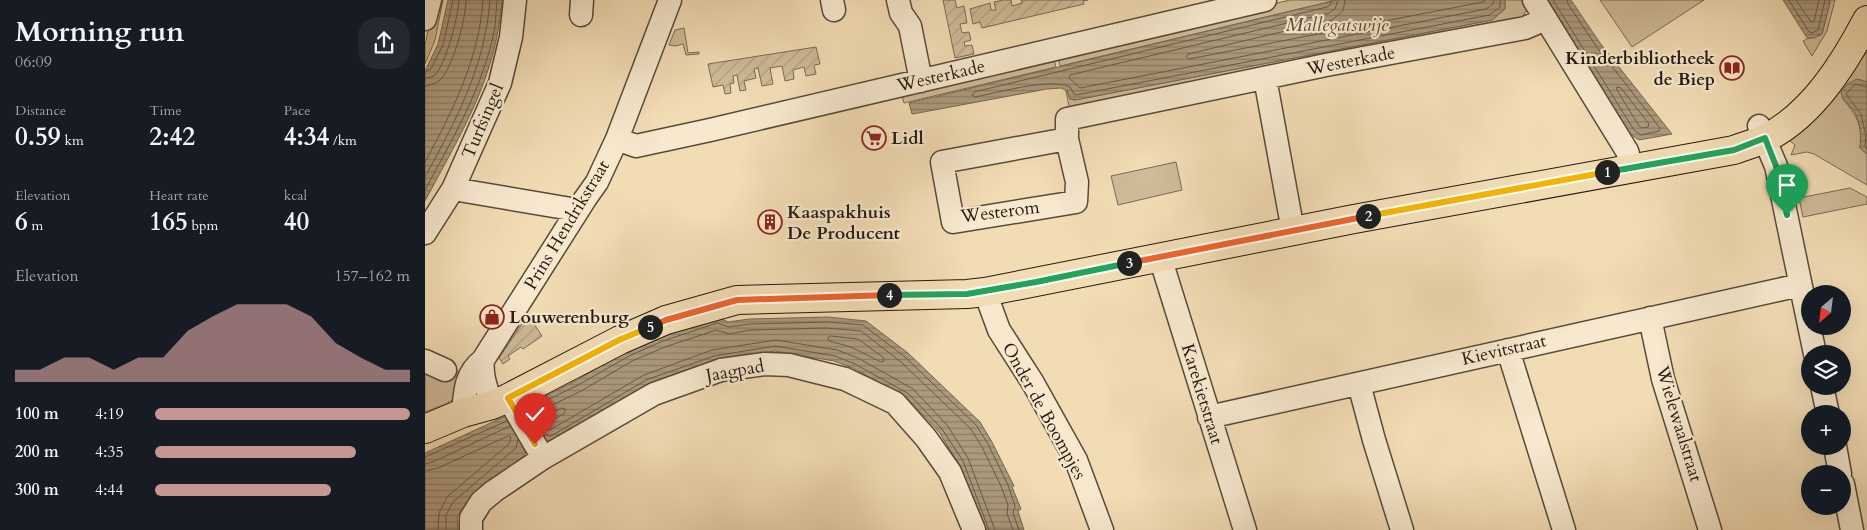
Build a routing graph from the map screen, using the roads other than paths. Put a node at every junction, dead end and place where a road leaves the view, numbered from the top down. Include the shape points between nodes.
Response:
1 (430, 0) edge
2 (515, 0) edge
3 (670, 0) edge
4 (898, 0) edge
5 (1265, 0) edge
6 (1534, 0) edge
7 (1859, 0) edge
8 (425, 19) edge
9 (1546, 19) junction
10 (1867, 20) edge
11 (1265, 78) junction
12 (921, 81) junction
13 (1067, 129) junction
14 (1762, 132) junction
15 (617, 139) junction
16 (1644, 165) junction
17 (453, 189) junction
18 (577, 210) junction
19 (1293, 231) junction
20 (425, 233) edge
21 (1160, 257) junction
22 (1800, 285) junction
23 (985, 292) junction
24 (1650, 318) junction
25 (1813, 345) edge
26 (1508, 350) junction
27 (483, 360) junction
28 (425, 361) edge
29 (445, 370) dead end
30 (1359, 384) junction
31 (505, 404) junction
32 (463, 413) junction
33 (1209, 416) junction
34 (425, 429) edge
35 (539, 451) junction
36 (1849, 515) edge
37 (471, 530) edge
38 (973, 530) edge
39 (1103, 530) edge
40 (1245, 530) edge
41 (1402, 530) edge
42 (1564, 530) edge
43 (1710, 530) edge
44 (1852, 530) edge

1 - 8 street
2 - 17 street, Turfsingel via 504,70
3 - 15 street, Prins Hendrikstraat
4 - 12 street via 901,13 910,26
5 - 12 street, Westerkade
6 - 9 street
7 - 14 main road via 1832,54 1811,82
9 - 11 street, Westerkade via 1525,28
9 - 16 street via 1627,151
10 - 14 main road via 1834,77 1792,120
11 - 13 street, Westerkade
11 - 19 street
12 - 15 street, Westerkade via 636,146
13 - 13 street, Westerom via 942,162 953,222 1076,202 1077,182
14 - 16 main road via 1702,145
14 - 22 street via 1776,166
15 - 18 street, Prins Hendrikstraat via 597,182
16 - 19 main road
17 - 18 street
17 - 20 street, Turfsingel
18 - 27 street, Prins Hendrikstraat
19 - 21 main road
21 - 23 main road
21 - 33 street, Karekietstraat
22 - 24 street, Kievitstraat
22 - 25 street
23 - 31 main road via 737,300 666,320 619,340
23 - 39 street, Onder de Boompjes via 999,330 1076,460
24 - 26 street, Kievitstraat
24 - 43 street, Wielewaalstraat via 1663,378
26 - 30 street, Kievitstraat
26 - 42 street
27 - 31 street via 483,380
27 - 32 street, Prins Hendrikstraat via 474,367 467,383
28 - 29 street
30 - 33 street, Kievitstraat
30 - 41 street
31 - 32 main road
31 - 35 street
32 - 34 main road
33 - 40 street, Karekietstraat
35 - 37 street, Jaagpad via 481,502 471,518
35 - 38 street, Jaagpad via 654,394 721,370 765,364 789,365 845,379 895,403 950,472
36 - 44 street

